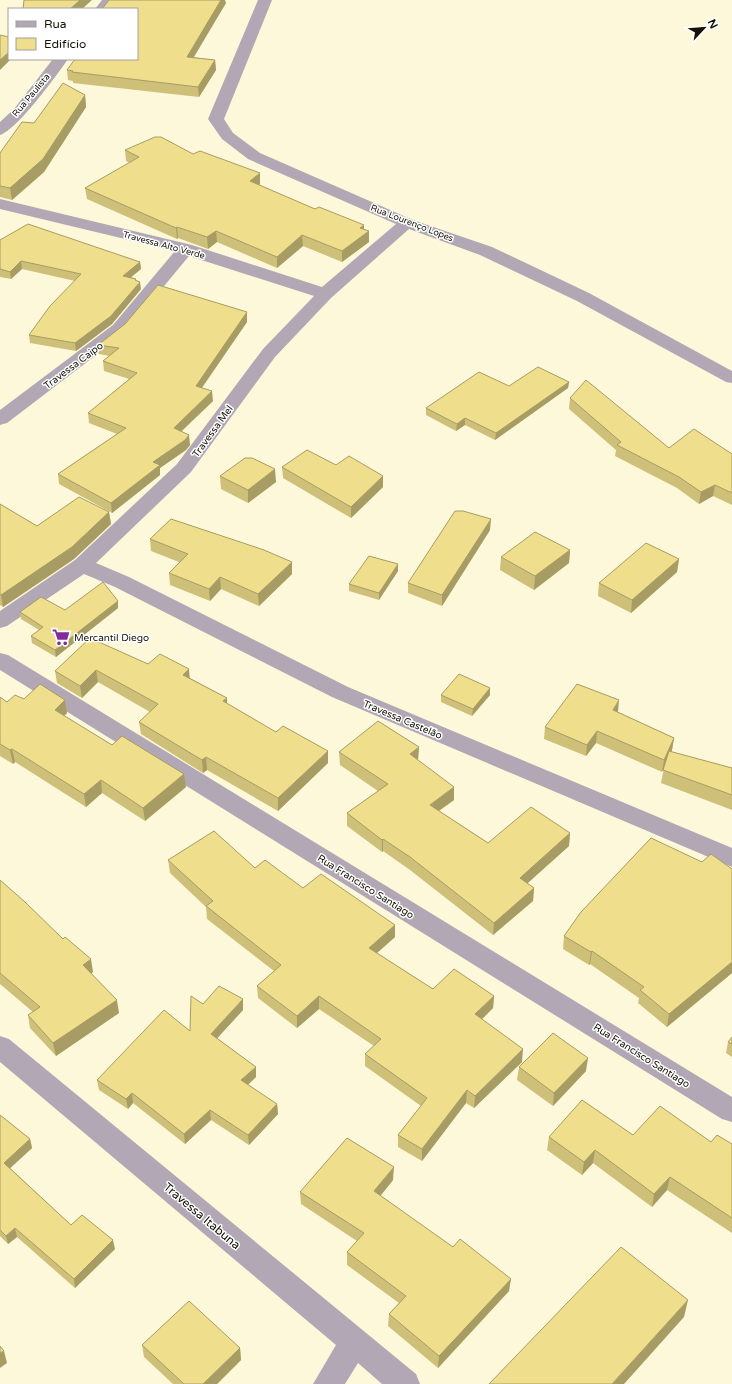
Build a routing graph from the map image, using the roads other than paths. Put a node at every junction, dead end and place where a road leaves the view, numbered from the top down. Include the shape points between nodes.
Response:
1 (109, 0) edge
2 (265, 0) edge
3 (103, 8) edge
4 (60, 60) edge
5 (0, 130) edge
6 (0, 204) edge
7 (407, 223) junction
8 (186, 249) junction
9 (325, 294) junction
10 (732, 378) edge
11 (0, 419) edge
12 (82, 565) junction
13 (0, 621) edge
14 (0, 660) edge
15 (732, 858) edge
16 (0, 1047) edge
17 (732, 1111) edge
18 (354, 1343) junction
19 (328, 1384) edge
20 (405, 1384) edge

1 - 3 street
2 - 7 street, Rua Lourenço Lopes via 216,119 223,130 227,136 254,156
4 - 5 street, Rua Paulista via 19,112
6 - 8 street, Travessa Alto Verde
7 - 9 street, Travessa Mel
7 - 10 street, Rua Lourenço Lopes via 486,251 582,298
8 - 9 street, Travessa Alto Verde
8 - 11 street, Travessa Caipo via 119,329
9 - 12 street, Travessa Mel via 269,353 184,468
12 - 13 street, Travessa Mel
12 - 15 street, Travessa Castelão via 122,582 340,692
14 - 17 street, Rua Francisco Santiago
16 - 18 street, Travessa Itabuna
18 - 19 street
18 - 20 street, Travessa Itabuna

